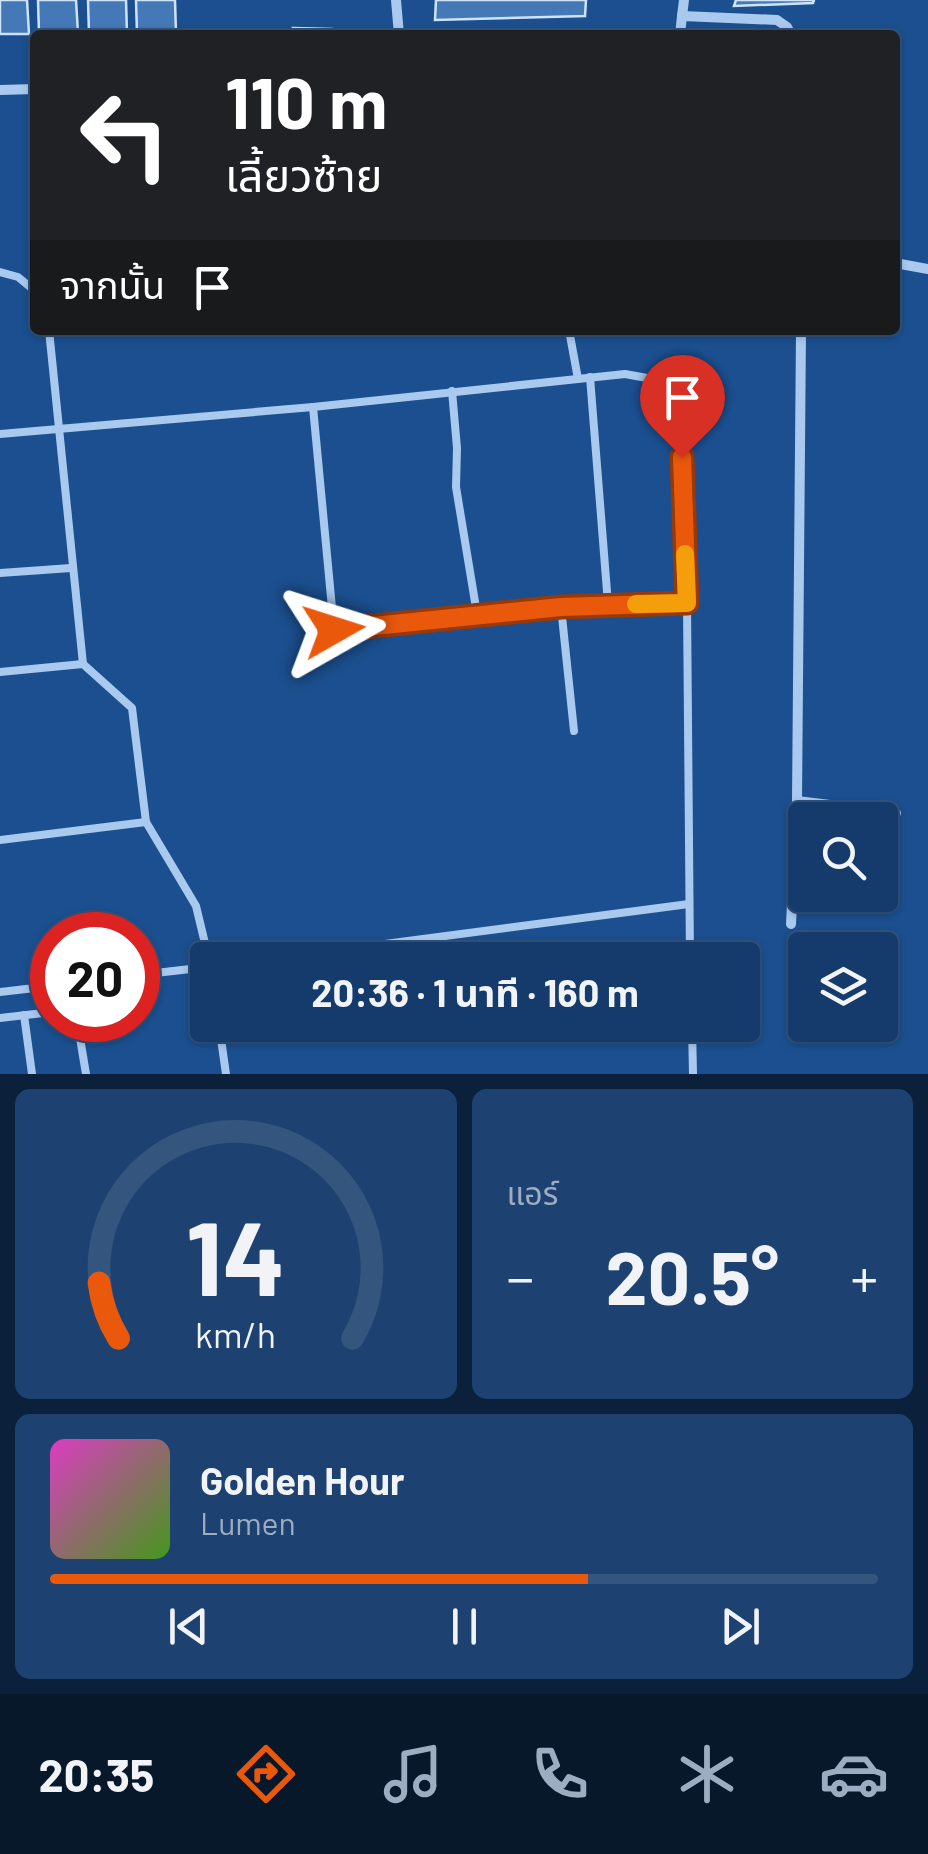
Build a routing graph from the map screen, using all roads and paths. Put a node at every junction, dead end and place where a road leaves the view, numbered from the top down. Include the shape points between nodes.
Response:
1 (396, 0) edge
2 (684, 0) edge
3 (682, 16) junction
4 (399, 30) edge
5 (681, 30) edge
6 (788, 30) edge
7 (30, 89) edge
8 (0, 90) edge
9 (900, 264) edge
10 (928, 269) edge
11 (0, 272) edge
12 (30, 287) edge
13 (48, 335) edge
14 (570, 335) edge
15 (801, 335) edge
16 (590, 377) junction
17 (578, 379) junction
18 (452, 390) junction
19 (313, 407) junction
20 (58, 430) junction
21 (0, 434) edge
22 (71, 568) junction
23 (0, 573) edge
24 (687, 603) junction
25 (608, 604) junction
26 (561, 607) junction
27 (477, 614) junction
28 (83, 664) junction
29 (0, 672) edge
30 (574, 731) dead end
31 (798, 801) junction
32 (807, 802) edge
33 (146, 822) junction
34 (0, 840) edge
35 (690, 904) junction
36 (790, 924) dead end
37 (203, 942) edge
38 (400, 942) edge
39 (690, 942) edge
40 (190, 967) edge
41 (160, 972) edge
42 (30, 989) edge
43 (0, 992) edge
44 (30, 1014) edge
45 (24, 1015) junction
46 (0, 1018) edge
47 (81, 1042) edge
48 (221, 1042) edge
49 (692, 1042) edge
50 (32, 1074) edge
51 (86, 1074) edge
52 (226, 1074) edge
53 (692, 1074) edge

1 - 4 street
2 - 3 street
3 - 5 street
3 - 6 street via 777,20
7 - 8 street
9 - 10 street
11 - 12 lane
13 - 20 lane
14 - 17 lane
15 - 31 street
16 - 17 lane
16 - 24 lane via 624,374 680,384
16 - 25 lane
17 - 18 lane
18 - 19 lane
18 - 27 lane via 458,503
19 - 20 lane
19 - 27 lane via 334,630
20 - 21 lane
20 - 22 lane
22 - 23 lane
22 - 28 lane
24 - 25 lane
24 - 35 lane
25 - 26 lane
26 - 27 lane
26 - 30 lane
28 - 29 lane
28 - 33 lane via 132,708
31 - 32 street
31 - 36 street
33 - 34 lane
33 - 37 lane via 196,906
35 - 38 lane
35 - 39 lane
40 - 41 lane
42 - 43 lane
44 - 45 lane
45 - 46 lane
45 - 50 lane
47 - 51 lane
48 - 52 lane
49 - 53 lane

